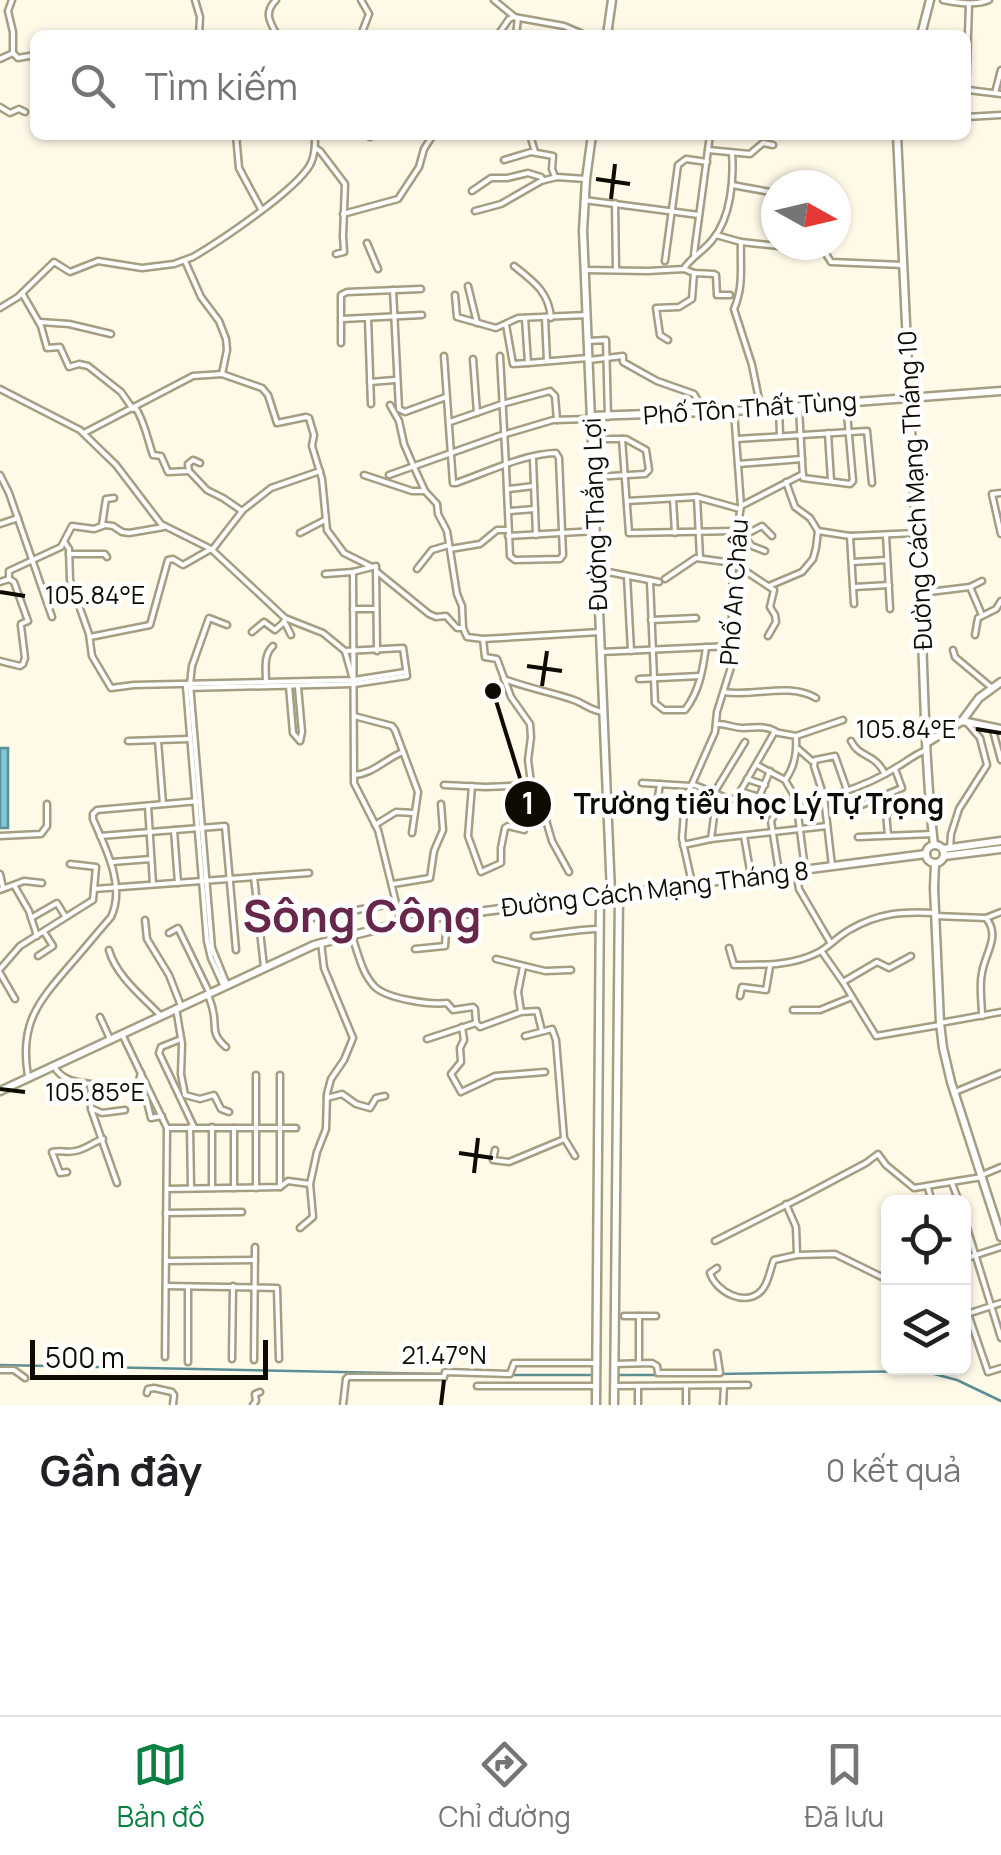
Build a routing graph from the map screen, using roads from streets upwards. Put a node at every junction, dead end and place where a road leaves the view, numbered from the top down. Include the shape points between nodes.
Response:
1 (12, 0) edge
2 (195, 0) edge
3 (276, 0) edge
4 (361, 0) edge
5 (494, 0) edge
6 (612, 0) edge
7 (930, 0) edge
8 (943, 0) edge
9 (989, 0) edge
10 (969, 4) junction
11 (517, 18) junction
12 (199, 30) edge
13 (274, 30) edge
14 (363, 30) edge
15 (502, 30) edge
16 (516, 30) edge
17 (573, 30) edge
18 (608, 30) edge
19 (922, 30) edge
20 (968, 30) edge
21 (14, 54) junction
22 (30, 56) edge
23 (0, 59) edge
24 (1001, 70) edge
25 (971, 92) edge
26 (998, 94) edge
27 (0, 107) edge
28 (25, 112) dead end
29 (1001, 115) edge
30 (971, 117) edge
31 (236, 140) edge
32 (314, 140) edge
33 (430, 140) edge
34 (531, 140) edge
35 (591, 140) edge
36 (709, 140) edge
37 (896, 140) edge
38 (773, 146) dead end
39 (315, 148) junction
40 (708, 150) junction
41 (535, 152) junction
42 (732, 153) junction
43 (504, 160) dead end
44 (707, 162) junction
45 (555, 177) junction
46 (586, 179) junction
47 (543, 180) junction
48 (732, 185) junction
49 (761, 190) edge
50 (472, 191) dead end
51 (584, 200) junction
52 (614, 202) junction
53 (261, 209) junction
54 (475, 210) dead end
55 (672, 210) junction
56 (343, 214) junction
57 (700, 216) junction
58 (716, 235) junction
59 (742, 242) junction
60 (367, 243) dead end
61 (336, 254) dead end
62 (694, 257) junction
63 (184, 261) junction
64 (665, 261) dead end
65 (904, 265) junction
66 (514, 266) dead end
67 (378, 269) dead end
68 (684, 269) junction
69 (585, 270) junction
70 (616, 270) junction
71 (694, 272) junction
72 (468, 286) dead end
73 (421, 289) dead end
74 (393, 290) junction
75 (22, 293) junction
76 (455, 295) dead end
77 (730, 295) dead end
78 (0, 308) edge
79 (422, 315) dead end
80 (587, 315) junction
81 (394, 316) junction
82 (368, 318) junction
83 (525, 318) junction
84 (548, 318) junction
85 (340, 319) junction
86 (40, 322) junction
87 (477, 323) junction
88 (506, 325) junction
89 (111, 334) dead end
90 (668, 340) dead end
91 (588, 341) junction
92 (342, 344) dead end
93 (444, 356) dead end
94 (500, 356) dead end
95 (606, 358) junction
96 (473, 359) dead end
97 (588, 359) junction
98 (547, 361) junction
99 (528, 363) junction
100 (222, 374) junction
101 (398, 380) junction
102 (370, 382) junction
103 (0, 388) edge
104 (1001, 391) edge
105 (447, 396) junction
106 (909, 397) junction
107 (846, 402) junction
108 (371, 404) dead end
109 (502, 404) junction
110 (390, 405) dead end
111 (799, 406) junction
112 (779, 407) junction
113 (134, 408) junction
114 (762, 409) junction
115 (734, 411) junction
116 (705, 412) junction
117 (477, 413) junction
118 (608, 417) junction
119 (591, 418) junction
120 (556, 420) junction
121 (449, 423) junction
122 (848, 432) junction
123 (84, 433) junction
124 (828, 433) junction
125 (504, 435) junction
126 (800, 435) junction
127 (780, 436) junction
128 (622, 439) junction
129 (737, 439) junction
130 (592, 440) junction
131 (451, 453) junction
132 (533, 458) junction
133 (802, 460) junction
134 (200, 464) dead end
135 (738, 464) junction
136 (413, 466) junction
137 (506, 466) junction
138 (189, 471) junction
139 (320, 471) junction
140 (364, 474) dead end
141 (624, 474) junction
142 (803, 474) junction
143 (0, 475) edge
144 (389, 475) dead end
145 (594, 476) junction
146 (832, 481) junction
147 (786, 482) junction
148 (872, 483) dead end
149 (534, 486) junction
150 (506, 489) junction
151 (425, 490) junction
152 (1001, 493) edge
153 (114, 498) dead end
154 (673, 498) junction
155 (697, 498) junction
156 (626, 501) junction
157 (741, 508) junction
158 (535, 509) junction
159 (242, 511) junction
160 (508, 511) junction
161 (18, 518) junction
162 (325, 520) junction
163 (0, 524) edge
164 (101, 526) junction
165 (164, 527) junction
166 (596, 531) junction
167 (736, 531) junction
168 (818, 531) junction
169 (698, 532) junction
170 (508, 533) junction
171 (563, 533) junction
172 (675, 533) junction
173 (916, 533) junction
174 (300, 534) dead end
175 (886, 534) junction
176 (1001, 534) edge
177 (536, 535) junction
178 (744, 536) junction
179 (772, 536) dead end
180 (850, 536) junction
181 (735, 540) junction
182 (65, 543) junction
183 (450, 547) junction
184 (212, 549) junction
185 (766, 552) dead end
186 (69, 554) junction
187 (108, 557) dead end
188 (700, 558) junction
189 (35, 559) junction
190 (887, 560) junction
191 (852, 562) junction
192 (733, 563) junction
193 (374, 569) junction
194 (417, 570) dead end
195 (598, 570) junction
196 (353, 572) junction
197 (325, 574) dead end
198 (627, 576) junction
199 (9, 579) junction
200 (650, 580) junction
201 (982, 581) dead end
202 (0, 582) edge
203 (769, 586) junction
204 (889, 586) junction
205 (854, 587) junction
206 (970, 587) junction
207 (922, 593) junction
208 (1001, 601) edge
209 (854, 604) dead end
210 (376, 608) junction
211 (890, 609) dead end
212 (353, 610) junction
213 (982, 616) junction
214 (52, 617) dead end
215 (696, 618) dead end
216 (285, 620) junction
217 (652, 620) junction
218 (227, 624) dead end
219 (463, 628) junction
220 (252, 632) dead end
221 (600, 632) junction
222 (292, 635) dead end
223 (975, 635) dead end
224 (90, 636) junction
225 (768, 636) dead end
226 (483, 639) junction
227 (273, 646) dead end
228 (731, 646) junction
229 (706, 647) junction
230 (377, 650) junction
231 (630, 650) junction
232 (652, 650) junction
233 (953, 650) dead end
234 (345, 652) junction
235 (354, 652) junction
236 (601, 652) junction
237 (0, 660) edge
238 (702, 676) junction
239 (639, 678) dead end
240 (654, 678) junction
241 (504, 680) junction
242 (266, 682) junction
243 (354, 682) junction
244 (1001, 682) edge
245 (297, 683) junction
246 (289, 684) junction
247 (188, 686) junction
248 (992, 688) junction
249 (724, 692) junction
250 (816, 698) dead end
251 (604, 712) junction
252 (354, 716) junction
253 (844, 720) dead end
254 (964, 720) junction
255 (716, 724) junction
256 (996, 728) edge
257 (774, 732) junction
258 (796, 736) junction
259 (192, 739) junction
260 (158, 740) junction
261 (128, 741) dead end
262 (851, 741) dead end
263 (745, 742) dead end
264 (927, 746) junction
265 (797, 748) junction
266 (403, 752) junction
267 (1001, 760) edge
268 (814, 763) junction
269 (756, 764) junction
270 (895, 769) junction
271 (770, 770) junction
272 (884, 774) junction
273 (354, 775) junction
274 (747, 779) junction
275 (785, 780) junction
276 (642, 783) dead end
277 (660, 784) junction
278 (444, 785) dead end
279 (532, 785) junction
280 (691, 785) junction
281 (765, 785) junction
282 (472, 786) junction
283 (847, 790) junction
284 (740, 791) junction
285 (716, 794) junction
286 (824, 797) junction
287 (796, 799) junction
288 (197, 802) junction
289 (47, 804) dead end
290 (163, 804) junction
291 (441, 804) dead end
292 (148, 806) junction
293 (859, 806) dead end
294 (895, 809) dead end
295 (414, 812) junction
296 (655, 816) dead end
297 (546, 820) junction
298 (375, 825) junction
299 (827, 826) junction
300 (199, 828) junction
301 (800, 829) junction
302 (174, 830) junction
303 (150, 832) junction
304 (412, 832) dead end
305 (774, 832) junction
306 (933, 834) junction
307 (888, 835) junction
308 (0, 836) edge
309 (100, 836) junction
310 (744, 836) junction
311 (858, 837) dead end
312 (711, 839) junction
313 (1001, 842) edge
314 (683, 845) junction
315 (1001, 849) edge
316 (943, 850) junction
317 (926, 854) junction
318 (151, 859) junction
319 (112, 862) junction
320 (70, 864) dead end
321 (935, 864) junction
322 (832, 866) junction
323 (800, 870) junction
324 (569, 872) dead end
325 (779, 872) junction
326 (309, 873) dead end
327 (0, 874) edge
328 (750, 876) junction
329 (254, 877) junction
330 (229, 879) junction
331 (204, 881) junction
332 (42, 883) dead end
333 (178, 883) junction
334 (692, 883) junction
335 (153, 884) junction
336 (393, 884) junction
337 (14, 885) junction
338 (114, 887) junction
339 (2, 889) edge
340 (94, 889) junction
341 (615, 893) junction
342 (600, 895) junction
343 (397, 902) junction
344 (1001, 912) edge
345 (935, 914) junction
346 (447, 916) junction
347 (31, 918) junction
348 (66, 918) junction
349 (312, 918) dead end
350 (986, 918) junction
351 (146, 920) dead end
352 (402, 923) junction
353 (599, 929) junction
354 (44, 932) junction
355 (169, 933) dead end
356 (351, 934) junction
357 (37, 936) junction
358 (534, 936) dead end
359 (322, 942) junction
360 (831, 944) junction
361 (729, 948) dead end
362 (414, 949) dead end
363 (109, 950) dead end
364 (236, 950) dead end
365 (821, 951) junction
366 (38, 956) dead end
367 (911, 956) dead end
368 (496, 959) dead end
369 (770, 966) junction
370 (523, 967) junction
371 (264, 968) junction
372 (0, 969) edge
373 (571, 970) dead end
374 (843, 982) junction
375 (226, 986) junction
376 (209, 994) junction
377 (740, 996) dead end
378 (852, 997) junction
379 (16, 999) dead end
380 (179, 1007) junction
381 (793, 1010) dead end
382 (521, 1012) junction
383 (1001, 1012) edge
384 (161, 1016) junction
385 (982, 1016) junction
386 (100, 1017) dead end
387 (476, 1023) junction
388 (940, 1024) junction
389 (462, 1027) junction
390 (542, 1031) junction
391 (122, 1034) junction
392 (525, 1036) dead end
393 (110, 1039) junction
394 (181, 1039) junction
395 (427, 1039) dead end
396 (226, 1047) dead end
397 (617, 1057) junction
398 (598, 1058) junction
399 (54, 1066) junction
400 (545, 1072) dead end
401 (141, 1073) junction
402 (1001, 1073) edge
403 (256, 1074) dead end
404 (280, 1075) dead end
405 (28, 1077) junction
406 (0, 1091) edge
407 (955, 1092) junction
408 (385, 1096) dead end
409 (326, 1098) junction
410 (90, 1108) junction
411 (125, 1110) dead end
412 (229, 1112) dead end
413 (162, 1116) junction
414 (192, 1127) junction
415 (167, 1128) junction
416 (212, 1128) junction
417 (234, 1128) junction
418 (255, 1128) junction
419 (280, 1128) junction
420 (296, 1128) dead end
421 (103, 1139) junction
422 (564, 1139) junction
423 (495, 1150) dead end
424 (575, 1156) dead end
425 (1001, 1167) edge
426 (67, 1172) dead end
427 (982, 1176) junction
428 (952, 1181) junction
429 (116, 1183) dead end
430 (310, 1184) junction
431 (927, 1186) junction
432 (280, 1187) junction
433 (234, 1188) junction
434 (256, 1188) junction
435 (598, 1188) junction
436 (616, 1188) junction
437 (166, 1189) junction
438 (191, 1189) junction
439 (212, 1189) junction
440 (930, 1195) edge
441 (956, 1195) edge
442 (786, 1204) junction
443 (166, 1212) junction
444 (242, 1212) dead end
445 (300, 1228) dead end
446 (1001, 1238) edge
447 (715, 1240) dead end
448 (971, 1242) edge
449 (255, 1247) dead end
450 (1001, 1248) edge
451 (797, 1255) junction
452 (975, 1255) junction
453 (971, 1256) edge
454 (255, 1260) junction
455 (166, 1261) junction
456 (717, 1268) dead end
457 (881, 1277) edge
458 (166, 1286) junction
459 (233, 1286) junction
460 (188, 1287) junction
461 (255, 1287) junction
462 (597, 1292) junction
463 (615, 1292) junction
464 (1001, 1302) edge
465 (991, 1306) junction
466 (971, 1313) edge
467 (624, 1316) dead end
468 (639, 1316) junction
469 (656, 1316) dead end
470 (971, 1325) edge
471 (1001, 1338) edge
472 (717, 1353) dead end
473 (164, 1358) dead end
474 (232, 1359) dead end
475 (254, 1360) dead end
476 (279, 1360) dead end
477 (188, 1362) dead end
478 (596, 1363) junction
479 (614, 1364) junction
480 (639, 1364) junction
481 (1001, 1368) edge
482 (0, 1370) edge
483 (25, 1378) dead end
484 (477, 1386) dead end
485 (596, 1386) junction
486 (614, 1386) junction
487 (638, 1386) junction
488 (686, 1386) junction
489 (724, 1386) junction
490 (748, 1386) dead end
491 (260, 1392) dead end
492 (147, 1393) dead end
493 (173, 1405) edge
494 (253, 1405) edge
495 (344, 1405) edge
496 (596, 1405) edge
497 (614, 1405) edge
498 (638, 1405) edge
499 (686, 1405) edge
500 (724, 1405) edge

1 - 21 street
2 - 12 street
3 - 13 street via 268,16
4 - 14 street via 369,14
5 - 11 street
6 - 18 street
7 - 19 street
8 - 10 street
9 - 10 street
10 - 20 street
11 - 15 street
11 - 16 street
11 - 17 street
21 - 22 street
21 - 23 street
24 - 26 street
25 - 26 street
27 - 28 street
29 - 30 street
31 - 53 street via 239,168
32 - 39 street
33 - 56 street via 398,198
34 - 41 street
35 - 46 street, Đường Thắng Lợi
36 - 40 street
37 - 65 street, Đường Cách Mạng Tháng 10
38 - 42 street
39 - 53 street via 300,178
39 - 56 street via 345,184
40 - 42 street
40 - 44 street
41 - 43 street
41 - 45 street via 553,156
42 - 48 street
44 - 55 street via 686,158 678,164
44 - 57 street
45 - 46 street
45 - 47 street
46 - 51 street, Đường Thắng Lợi
47 - 50 street via 528,173 494,178
47 - 54 street
48 - 49 street
48 - 58 street
51 - 52 street
51 - 69 street, Đường Thắng Lợi
52 - 55 street
52 - 70 street
53 - 63 street
55 - 57 street
55 - 64 street
56 - 61 street via 344,252
57 - 62 street
58 - 59 street
58 - 62 street
59 - 65 street via 813,249 831,262
59 - 114 street via 734,310
60 - 67 street
62 - 68 street
63 - 75 street via 136,268 98,261 70,272 54,262
63 - 100 street via 226,338
65 - 106 street, Đường Cách Mạng Tháng 10
66 - 84 street via 540,288
68 - 70 street
68 - 71 street
69 - 70 street
69 - 80 street, Đường Thắng Lợi
71 - 77 street via 715,274 717,295
71 - 90 street via 692,299 656,308 660,335
72 - 87 street
73 - 74 street
74 - 81 street
74 - 85 street via 341,295
75 - 78 street
75 - 86 street
76 - 87 street via 456,315
79 - 81 street
80 - 84 street
80 - 91 street, Đường Thắng Lợi
81 - 82 street
81 - 101 street
82 - 85 street
82 - 102 street
83 - 84 street
83 - 88 street
83 - 99 street
84 - 98 street
85 - 92 street
86 - 89 street
86 - 113 street via 47,348 60,347 69,367 88,366
87 - 88 street
88 - 99 street via 513,364
91 - 95 street via 606,340
91 - 97 street, Đường Thắng Lợi
93 - 105 street
94 - 109 street
95 - 97 street
95 - 116 street via 622,356 657,381 694,394
95 - 118 street
96 - 117 street
97 - 98 street
97 - 119 street, Đường Thắng Lợi
98 - 99 street
100 - 113 street via 193,376
100 - 139 street via 262,388 276,423 308,417
101 - 102 street
101 - 105 street via 399,409 405,412
102 - 108 street
103 - 123 street
104 - 106 street, Phố Tôn Thất Tùng
105 - 121 street
106 - 107 street, Phố Tôn Thất Tùng
106 - 173 street, Đường Cách Mạng Tháng 10
107 - 111 street, Phố Tôn Thất Tùng
107 - 122 street
109 - 117 street
109 - 120 street via 550,392
109 - 125 street
110 - 136 street
111 - 112 street, Phố Tôn Thất Tùng
111 - 126 street
112 - 114 street, Phố Tôn Thất Tùng
112 - 127 street
113 - 123 street
113 - 138 street via 153,455 161,456 169,473
114 - 115 street, Phố Tôn Thất Tùng
115 - 116 street, Phố Tôn Thất Tùng
115 - 129 street, Phố An Châu
116 - 118 street, Phố Tôn Thất Tùng
117 - 121 street
118 - 119 street, Phố Tôn Thất Tùng
119 - 120 street
119 - 130 street, Đường Thắng Lợi
120 - 125 street
121 - 131 street
122 - 124 street
122 - 146 street via 852,482
122 - 148 street via 868,432
123 - 165 street
124 - 126 street
124 - 146 street
125 - 131 street
125 - 137 street
126 - 127 street
126 - 133 street
127 - 129 street
128 - 130 street
128 - 141 street
128 - 141 street via 648,455 647,474
129 - 135 street, Phố An Châu
130 - 145 street, Đường Thắng Lợi
131 - 136 street
131 - 137 street via 453,482
132 - 137 street
132 - 149 street
132 - 171 street via 558,456
133 - 135 street
133 - 142 street
134 - 138 street via 194,460
135 - 157 street, Phố An Châu
136 - 144 street
136 - 151 street
137 - 150 street
138 - 159 street
139 - 159 street via 271,488
139 - 162 street
140 - 151 street
141 - 145 street
141 - 156 street
142 - 146 street
142 - 147 street
143 - 161 street
145 - 166 street, Đường Thắng Lợi
147 - 157 street
147 - 168 street via 794,507
149 - 150 street
149 - 158 street
150 - 160 street
151 - 183 street via 437,504
152 - 176 street via 992,494
153 - 164 street via 106,498
154 - 155 street
154 - 156 street
154 - 172 street
155 - 157 street
155 - 169 street
156 - 172 street via 629,533
157 - 167 street, Phố An Châu
158 - 160 street
158 - 177 street
159 - 184 street
160 - 170 street
161 - 163 street
161 - 189 street
162 - 174 street
162 - 193 street via 341,550
164 - 165 street via 129,533
164 - 182 street via 72,526
165 - 184 street
166 - 171 street
166 - 195 street, Đường Thắng Lợi
167 - 169 street
167 - 181 street, Phố An Châu
168 - 180 street
168 - 203 street via 808,566
169 - 172 street
169 - 188 street
170 - 171 street via 512,559 560,559
170 - 177 street
170 - 183 street via 497,530 480,544
171 - 177 street
173 - 175 street
173 - 207 street, Đường Cách Mạng Tháng 10
175 - 180 street
175 - 190 street
178 - 179 street via 762,526
178 - 181 street
178 - 185 street
180 - 191 street
181 - 192 street, Phố An Châu
182 - 186 street
182 - 189 street
183 - 194 street via 432,550
183 - 219 street
184 - 216 street
184 - 224 street via 183,565 168,560 150,625
186 - 187 street
186 - 224 street via 70,580
188 - 192 street
188 - 200 street
189 - 199 street via 9,572
189 - 214 street
190 - 191 street
190 - 204 street
191 - 205 street
192 - 203 street
192 - 228 street, Phố An Châu
193 - 196 street
193 - 210 street
193 - 219 street via 429,614
195 - 198 street
195 - 221 street, Đường Thắng Lợi
196 - 197 street
196 - 212 street
198 - 200 street
198 - 231 street
199 - 202 street
199 - 237 street via 28,620 20,626 24,661 20,666
200 - 217 street
201 - 206 street
203 - 225 street via 776,622
204 - 205 street
204 - 211 street
205 - 209 street
206 - 207 street
206 - 213 street
207 - 264 street, Đường Cách Mạng Tháng 10
208 - 213 street
210 - 212 street
210 - 230 street
212 - 235 street
213 - 223 street
215 - 217 street
216 - 220 street via 274,630 264,622
216 - 222 street
216 - 234 street via 323,633
217 - 232 street
218 - 247 street via 210,616
219 - 226 street via 467,637
221 - 226 street
221 - 236 street, Đường Thắng Lợi
224 - 247 street via 92,656 110,688
226 - 241 street via 484,658 498,660
227 - 242 street
228 - 229 street
228 - 249 street, Phố An Châu
229 - 232 street
229 - 238 street
230 - 235 street
230 - 243 street via 403,648 407,674
231 - 232 street
231 - 236 street
232 - 240 street
233 - 248 street
234 - 235 street
234 - 243 street
235 - 243 street
236 - 251 street, Đường Thắng Lợi
238 - 240 street
238 - 240 street via 686,710 654,703
239 - 240 street
241 - 251 street
241 - 279 street via 530,724
242 - 246 street
242 - 247 street
243 - 245 street
243 - 252 street
244 - 248 street
245 - 246 street
245 - 246 street via 300,742 293,733
246 - 247 street
247 - 259 street
248 - 254 street
249 - 250 street via 792,691
249 - 255 street, Phố An Châu
251 - 341 street, Đường Thắng Lợi
252 - 266 street via 394,728
252 - 273 street
253 - 258 street
254 - 256 street
254 - 264 street
254 - 316 street via 980,738 986,765
255 - 257 street
255 - 280 street, Phố An Châu
256 - 267 street
257 - 258 street
257 - 269 street
258 - 265 street
259 - 260 street
259 - 288 street
260 - 261 street
260 - 290 street
262 - 272 street
263 - 285 street
264 - 270 street
264 - 306 street, Đường Cách Mạng Tháng 10
265 - 268 street
265 - 275 street
266 - 273 street
266 - 295 street via 418,792
268 - 283 street via 835,756
268 - 286 street
269 - 271 street
269 - 274 street
270 - 272 street
270 - 293 street via 902,788
271 - 275 street
271 - 281 street
272 - 283 street
273 - 298 street
274 - 281 street
274 - 284 street
275 - 287 street
276 - 277 street
277 - 280 street
277 - 296 street
278 - 282 street
279 - 282 street
279 - 297 street
280 - 285 street
280 - 314 street, Phố An Châu
281 - 284 street via 758,797
282 - 297 street via 468,836 482,872 502,863 505,828 524,830 528,818
283 - 286 street
284 - 285 street via 734,800
285 - 312 street
286 - 287 street
286 - 299 street
287 - 301 street
287 - 305 street via 771,818
288 - 290 street
288 - 300 street
289 - 308 street via 41,834
290 - 292 street
291 - 336 street via 430,878
292 - 303 street
292 - 309 street via 94,811
294 - 307 street via 886,813
295 - 298 street via 396,812
295 - 304 street
297 - 324 street
298 - 336 street
299 - 301 street
299 - 322 street
300 - 302 street
300 - 330 street via 226,828
300 - 331 street
301 - 305 street
301 - 323 street
302 - 303 street
302 - 333 street
303 - 309 street
303 - 318 street
305 - 310 street
305 - 325 street
306 - 307 street
306 - 316 street, Đường Cách Mạng Tháng 10
307 - 311 street
309 - 319 street
310 - 312 street
310 - 328 street
312 - 314 street
313 - 316 street
314 - 334 street, Phố An Châu
315 - 316 street
316 - 317 street via 928,848
316 - 321 street
317 - 321 street
317 - 322 street, Đường Cách Mạng Tháng 8
318 - 319 street
318 - 335 street
319 - 338 street
320 - 340 street via 96,867
321 - 345 street
322 - 323 street, Đường Cách Mạng Tháng 8
323 - 325 street, Đường Cách Mạng Tháng 8
323 - 360 street via 799,889
325 - 328 street, Đường Cách Mạng Tháng 8
326 - 329 street
327 - 339 street
328 - 334 street, Đường Cách Mạng Tháng 8
329 - 330 street
329 - 371 street
330 - 331 street
330 - 364 street
331 - 333 street
331 - 375 street via 213,951
332 - 337 street
333 - 335 street
334 - 341 street, Đường Cách Mạng Tháng 8
335 - 338 street
336 - 343 street
337 - 339 street
337 - 347 street
338 - 340 street
338 - 405 street via 111,917 34,1011 25,1052
340 - 348 street via 93,900
341 - 342 street, Đường Cách Mạng Tháng 8
341 - 397 street, Đường Thắng Lợi
342 - 346 street, Đường Cách Mạng Tháng 8
342 - 353 street
343 - 349 street
343 - 352 street
344 - 350 street
345 - 350 street
345 - 360 street via 902,911 874,918
345 - 388 street
346 - 352 street, Đường Cách Mạng Tháng 8
346 - 362 street via 445,946
347 - 348 street via 57,904
347 - 357 street
348 - 354 street
350 - 385 street via 993,939 982,968
351 - 380 street via 146,939
352 - 356 street, Đường Cách Mạng Tháng 8
353 - 358 street
353 - 398 street
354 - 357 street
354 - 366 street via 53,946
355 - 376 street via 178,928
356 - 359 street, Đường Cách Mạng Tháng 8
356 - 387 street via 377,988 421,1004 473,1007
357 - 372 street
359 - 371 street, Đường Cách Mạng Tháng 8
359 - 409 street via 324,968 353,1038
360 - 365 street
361 - 369 street via 734,965
363 - 384 street
365 - 369 street
365 - 374 street
367 - 374 street via 889,968 878,962
368 - 370 street
369 - 377 street via 766,990 742,987
370 - 373 street
370 - 382 street
371 - 375 street, Đường Cách Mạng Tháng 8
372 - 379 street
374 - 378 street
375 - 376 street, Đường Cách Mạng Tháng 8
376 - 380 street, Đường Cách Mạng Tháng 8
376 - 396 street via 214,1031
378 - 381 street via 820,1010
378 - 388 street via 876,1036
380 - 384 street, Đường Cách Mạng Tháng 8
380 - 394 street
382 - 387 street
382 - 390 street via 537,1011
383 - 385 street
384 - 391 street, Đường Cách Mạng Tháng 8
385 - 388 street
386 - 393 street
387 - 389 street
388 - 407 street
389 - 395 street
389 - 400 street via 461,1062 451,1074 461,1092 496,1076
390 - 392 street
390 - 422 street via 552,1029 556,1040
391 - 393 street, Đường Cách Mạng Tháng 8
391 - 401 street
393 - 399 street, Đường Cách Mạng Tháng 8
394 - 412 street via 186,1095 214,1095
394 - 414 street via 159,1052
397 - 398 street
397 - 436 street, Đường Thắng Lợi
398 - 435 street
399 - 405 street, Đường Cách Mạng Tháng 8
399 - 410 street via 63,1078 91,1084
401 - 413 street
401 - 413 street via 138,1084 151,1118
402 - 407 street
403 - 418 street
404 - 419 street
405 - 406 street, Đường Cách Mạng Tháng 8
407 - 427 street
408 - 409 street via 371,1108 342,1094
409 - 430 street via 326,1129
410 - 411 street
410 - 421 street
413 - 415 street
414 - 415 street
414 - 416 street
414 - 438 street
415 - 437 street
416 - 417 street
416 - 439 street
417 - 418 street
417 - 433 street
418 - 419 street
418 - 434 street
419 - 420 street
419 - 432 street
421 - 426 street via 77,1151 52,1152 60,1173
421 - 429 street
422 - 423 street via 509,1162 493,1160
422 - 424 street
425 - 427 street
427 - 428 street
427 - 446 street
428 - 431 street
428 - 441 street
430 - 432 street via 288,1181
430 - 445 street via 313,1216
431 - 440 street
431 - 442 street via 913,1187 878,1154
432 - 434 street
433 - 434 street
433 - 439 street
435 - 436 street
435 - 462 street
436 - 463 street, Đường Thắng Lợi
437 - 438 street
437 - 443 street
438 - 439 street
442 - 447 street
442 - 451 street via 796,1226
443 - 444 street
443 - 455 street
448 - 452 street
449 - 454 street
450 - 452 street
451 - 456 street via 774,1260 763,1289 751,1297 716,1286 710,1274
451 - 457 street via 835,1254
452 - 453 street
452 - 465 street
454 - 455 street
454 - 461 street
455 - 458 street
458 - 460 street
458 - 473 street
459 - 460 street
459 - 461 street
459 - 474 street
460 - 477 street
461 - 475 street
461 - 476 street via 279,1289
462 - 463 street
462 - 478 street
463 - 479 street, Đường Thắng Lợi
464 - 465 street
465 - 466 street
465 - 471 street
467 - 468 street
468 - 469 street
468 - 480 street
470 - 481 street via 987,1371
472 - 480 street via 720,1373 658,1373 652,1363
478 - 479 street
478 - 485 street
478 - 495 street via 514,1363 510,1374 346,1378
479 - 480 street
479 - 486 street, Đường Thắng Lợi
482 - 483 street
484 - 485 street
485 - 486 street
485 - 496 street
486 - 487 street
486 - 497 street, Đường Thắng Lợi
487 - 488 street
487 - 498 street
488 - 489 street
488 - 499 street
489 - 490 street
489 - 500 street
491 - 494 street
492 - 493 street via 172,1392

